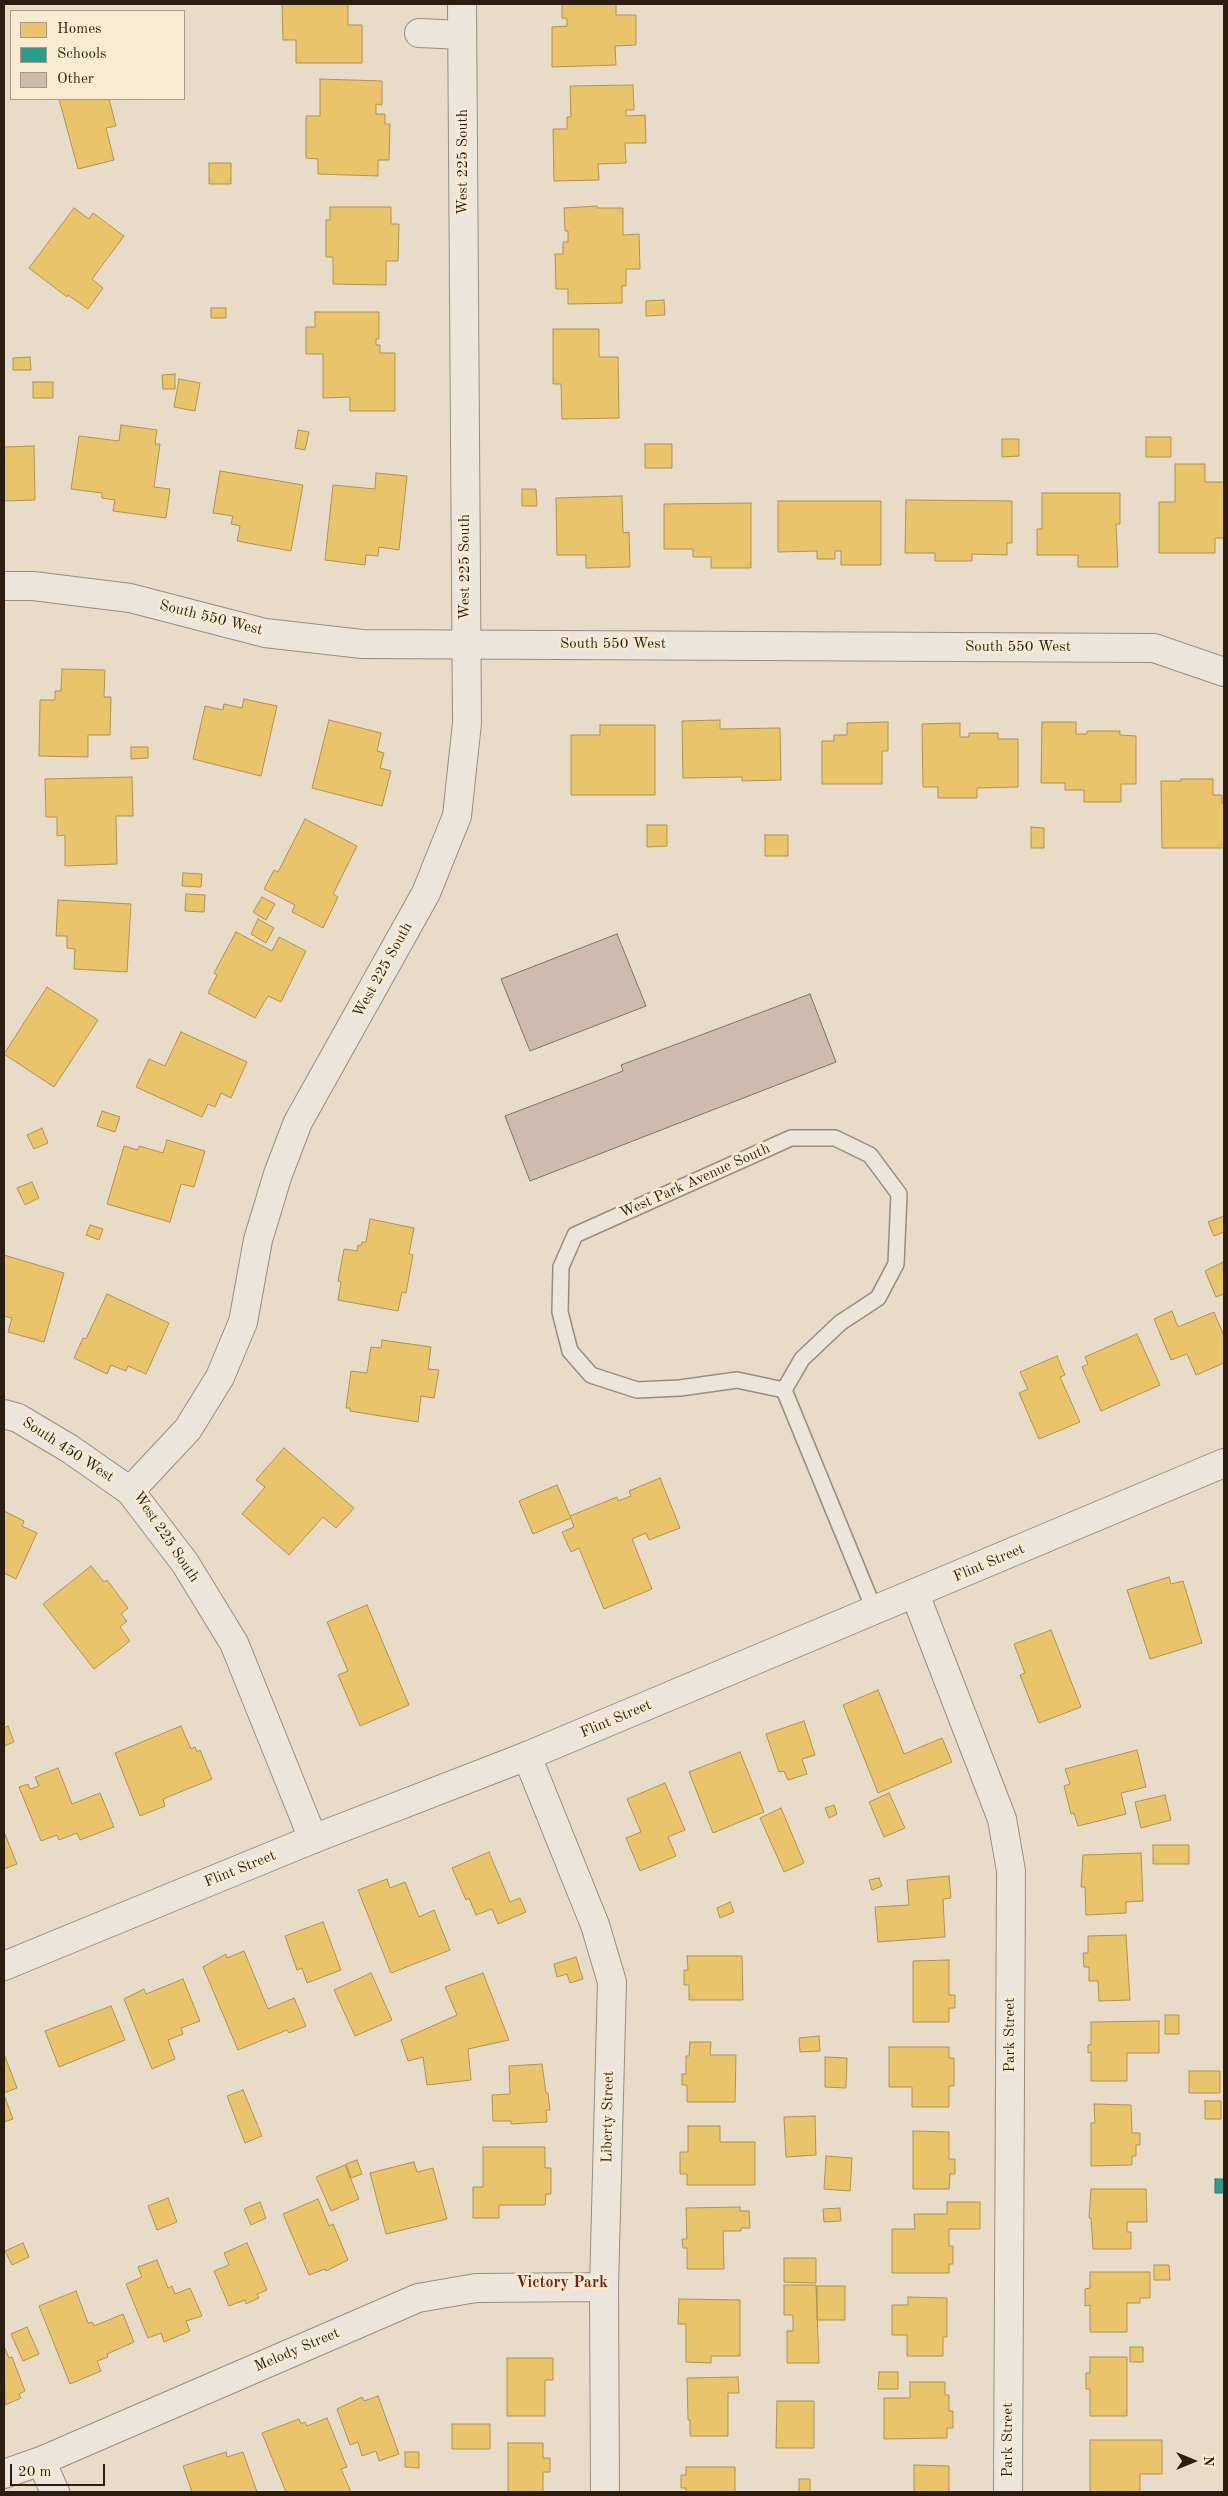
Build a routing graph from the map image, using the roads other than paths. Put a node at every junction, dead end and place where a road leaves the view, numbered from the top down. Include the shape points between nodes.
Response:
1 (462, 4) edge
2 (419, 33) dead end
3 (462, 35) junction
4 (4, 586) edge
5 (466, 644) junction
6 (1224, 672) edge
7 (784, 1390) junction
8 (4, 1414) edge
9 (1224, 1463) edge
10 (130, 1491) junction
11 (915, 1594) junction
12 (874, 1609) junction
13 (528, 1756) junction
14 (313, 1839) junction
15 (4, 1966) edge
16 (604, 2287) junction
17 (41, 2461) junction
18 (4, 2474) edge
19 (55, 2492) edge
20 (605, 2492) edge
21 (1008, 2492) edge

1 - 3 street, West 225 South
2 - 3 street
3 - 5 street, West 225 South
4 - 5 street, South 550 West via 33,586 130,598 265,632 362,644
5 - 6 street, South 550 West via 1154,648
5 - 10 street, West 225 South via 466,723 456,816 426,893 298,1122 258,1240 243,1322 220,1377 188,1429
7 - 7 lane, West Park Avenue South via 737,1380 637,1390 590,1375 570,1351 560,1312 560,1267 575,1235 791,1138 835,1138 870,1155 899,1194 896,1264 878,1298 840,1323 802,1359
7 - 12 lane
8 - 10 street, South 450 West via 18,1418 70,1449
9 - 11 street, Flint Street
10 - 14 street, West 225 South via 185,1563 234,1643
11 - 12 street, Flint Street
11 - 21 street, Park Street via 1002,1819 1011,1871
12 - 13 street, Flint Street
13 - 14 street, Flint Street
13 - 16 street, Liberty Street via 595,1925 612,1982
14 - 15 street, Flint Street
16 - 17 street, Melody Street via 476,2288 418,2298
16 - 20 street, Liberty Street
17 - 18 street, Melody Street
17 - 19 street

